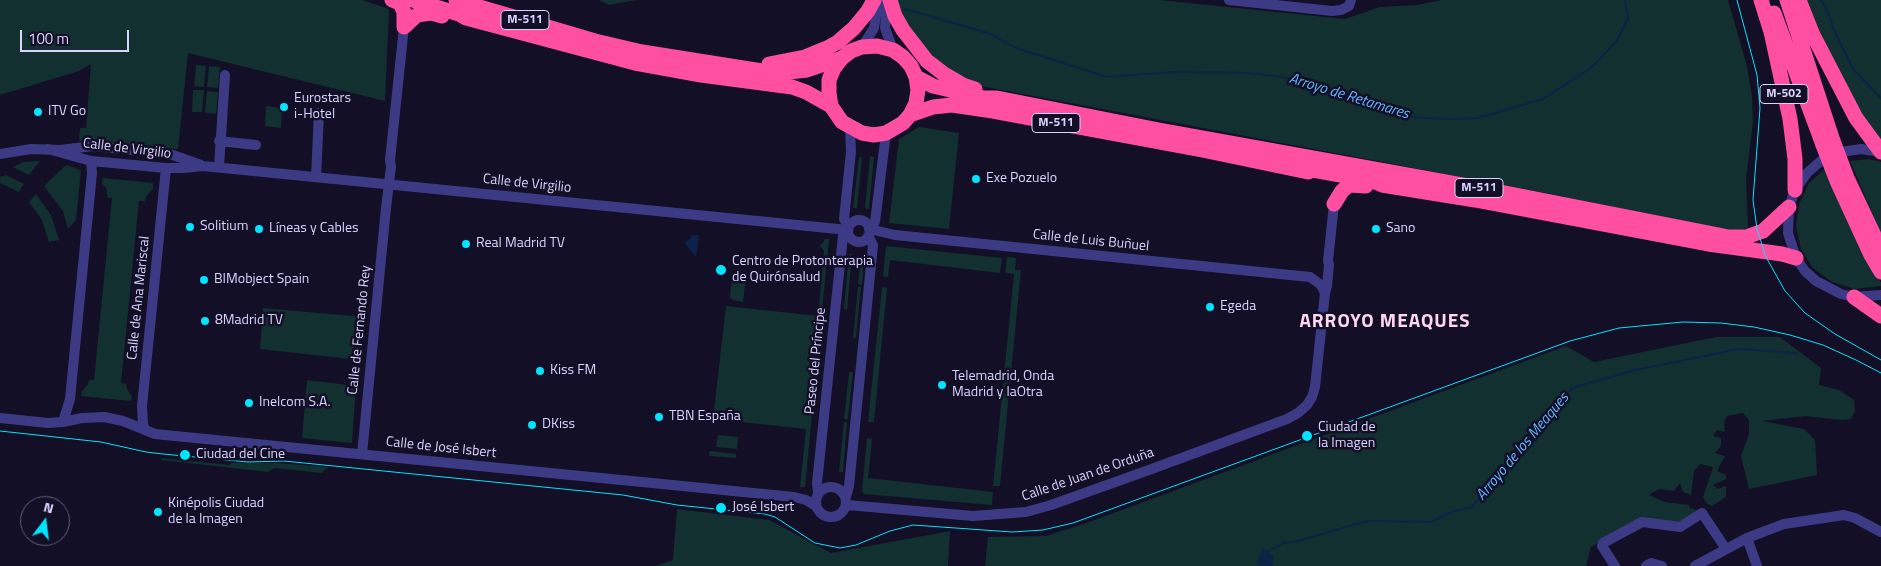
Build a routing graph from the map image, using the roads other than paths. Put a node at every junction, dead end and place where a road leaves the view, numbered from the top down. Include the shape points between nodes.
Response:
1 (392, 0) edge
2 (413, 0) edge
3 (456, 0) edge
4 (874, 0) edge
5 (878, 0) edge
6 (889, 0) edge
7 (1229, 0) edge
8 (1351, 0) edge
9 (1761, 0) edge
10 (1769, 0) edge
11 (1787, 0) edge
12 (1799, 0) edge
13 (466, 18) junction
14 (404, 27) junction
15 (862, 47) junction
16 (892, 50) junction
17 (842, 58) junction
18 (744, 67) junction
19 (225, 75) dead end
20 (916, 77) junction
21 (997, 98) junction
22 (831, 106) junction
23 (910, 115) junction
24 (318, 118) dead end
25 (850, 128) junction
26 (886, 133) junction
27 (219, 141) junction
28 (1828, 143) junction
29 (256, 145) dead end
30 (48, 149) junction
31 (1881, 152) edge
32 (0, 154) edge
33 (390, 160) junction
34 (91, 161) junction
35 (203, 166) junction
36 (219, 167) junction
37 (166, 168) junction
38 (1308, 172) junction
39 (316, 177) junction
40 (372, 183) junction
41 (390, 184) junction
42 (1382, 185) junction
43 (1795, 190) junction
44 (1334, 204) junction
45 (1789, 207) junction
46 (386, 208) junction
47 (848, 230) junction
48 (869, 231) junction
49 (1881, 250) edge
50 (1796, 258) junction
51 (1328, 260) junction
52 (1881, 272) edge
53 (1310, 277) junction
54 (1325, 293) junction
55 (1881, 295) edge
56 (1854, 297) junction
57 (1881, 316) edge
58 (0, 418) edge
59 (63, 422) junction
60 (145, 430) junction
61 (362, 454) junction
62 (818, 493) junction
63 (846, 501) junction
64 (816, 506) junction
65 (1881, 532) edge
66 (1747, 538) junction
67 (1726, 549) junction
68 (1616, 566) edge
69 (1646, 566) edge
70 (1662, 566) edge
71 (1695, 566) edge
72 (1757, 566) edge

1 - 14 highway via 400,3
2 - 13 highway, M-511
3 - 18 highway, M-511 via 642,52
4 - 18 highway via 854,28 827,48 786,62
5 - 15 street via 874,28
6 - 16 street via 885,28
6 - 21 highway via 903,30 927,61 963,85
7 - 8 street via 1332,11 1349,6
9 - 43 highway, M-502 via 1790,119
10 - 28 highway, M-502
11 - 28 highway, M-502
12 - 31 highway via 1813,35 1856,118
13 - 14 highway, M-511 via 458,20 431,13 417,14
13 - 22 highway, M-511 via 635,63 792,87
14 - 33 street, Calle de Fernando Rey
15 - 16 highway via 878,46
15 - 17 highway, M-511
16 - 20 highway via 903,57
17 - 18 highway, M-511 via 807,70 789,72
17 - 22 highway via 830,80
19 - 27 street
20 - 21 highway, M-511 via 943,89
20 - 23 highway via 916,103
21 - 45 highway, M-511 via 1730,237 1746,237 1763,231
22 - 25 highway, M-511
23 - 26 highway, M-511
23 - 38 highway, M-511 via 952,105
24 - 39 street
25 - 26 highway via 862,133
25 - 47 street, Paseo del Príncipe via 851,152 844,219
26 - 48 street via 875,222
27 - 29 street
27 - 36 street
28 - 49 highway, M-502, bridge
28 - 52 highway, M-502, bridge via 1837,181
30 - 32 street, Calle de Virgilio
30 - 34 street, Calle de Virgilio
30 - 35 street, Calle de Virgilio via 93,146 170,154
31 - 43 street, M-511 via 1861,149 1841,152 1822,160
33 - 40 street, Calle de Fernando Rey via 384,174
33 - 41 street, Calle de Fernando Rey
34 - 37 street, Calle de Virgilio
34 - 59 street via 70,399
35 - 36 street, Calle de Virgilio
35 - 37 street, Calle de Virgilio
36 - 39 street, Calle de Virgilio
37 - 60 street, Calle de Ana Mariscal via 142,406
38 - 42 highway, M-511 via 1313,170 1365,179
38 - 44 highway via 1328,183 1333,190
39 - 40 street, Calle de Virgilio
40 - 41 street, Calle de Virgilio
40 - 46 street via 382,194
41 - 46 street, Calle de Fernando Rey
41 - 47 street, Calle de Virgilio
42 - 44 highway via 1349,185
42 - 50 highway, M-511
43 - 45 street, M-511
44 - 51 street
45 - 50 street, M-511 via 1788,233
46 - 61 street, Calle de Fernando Rey
47 - 48 street via 857,221 862,221
47 - 48 street via 855,242 865,240
47 - 62 street, Paseo del Príncipe via 843,236
48 - 53 street, Calle de Luis Buñuel
48 - 63 street via 873,244
50 - 56 street, M-511 via 1816,281
51 - 53 street via 1322,271
51 - 54 street
53 - 54 street via 1322,285
54 - 63 street, Calle de Juan de Orduña via 1312,397 1298,413 1287,419 1026,512 973,516
55 - 56 street, M-511
56 - 57 highway
58 - 59 street, Calle de José Isbert
59 - 60 street, Calle de José Isbert via 104,417
60 - 61 street, Calle de José Isbert via 165,435
61 - 64 street, Calle de José Isbert via 794,497
62 - 63 street via 823,488 837,487
62 - 64 street
63 - 64 street via 843,512 836,516 820,513
65 - 66 street via 1844,515 1784,524
66 - 67 street
66 - 72 street
67 - 68 street via 1702,513 1680,527 1642,522 1603,543
67 - 71 street
69 - 70 street via 1651,563

